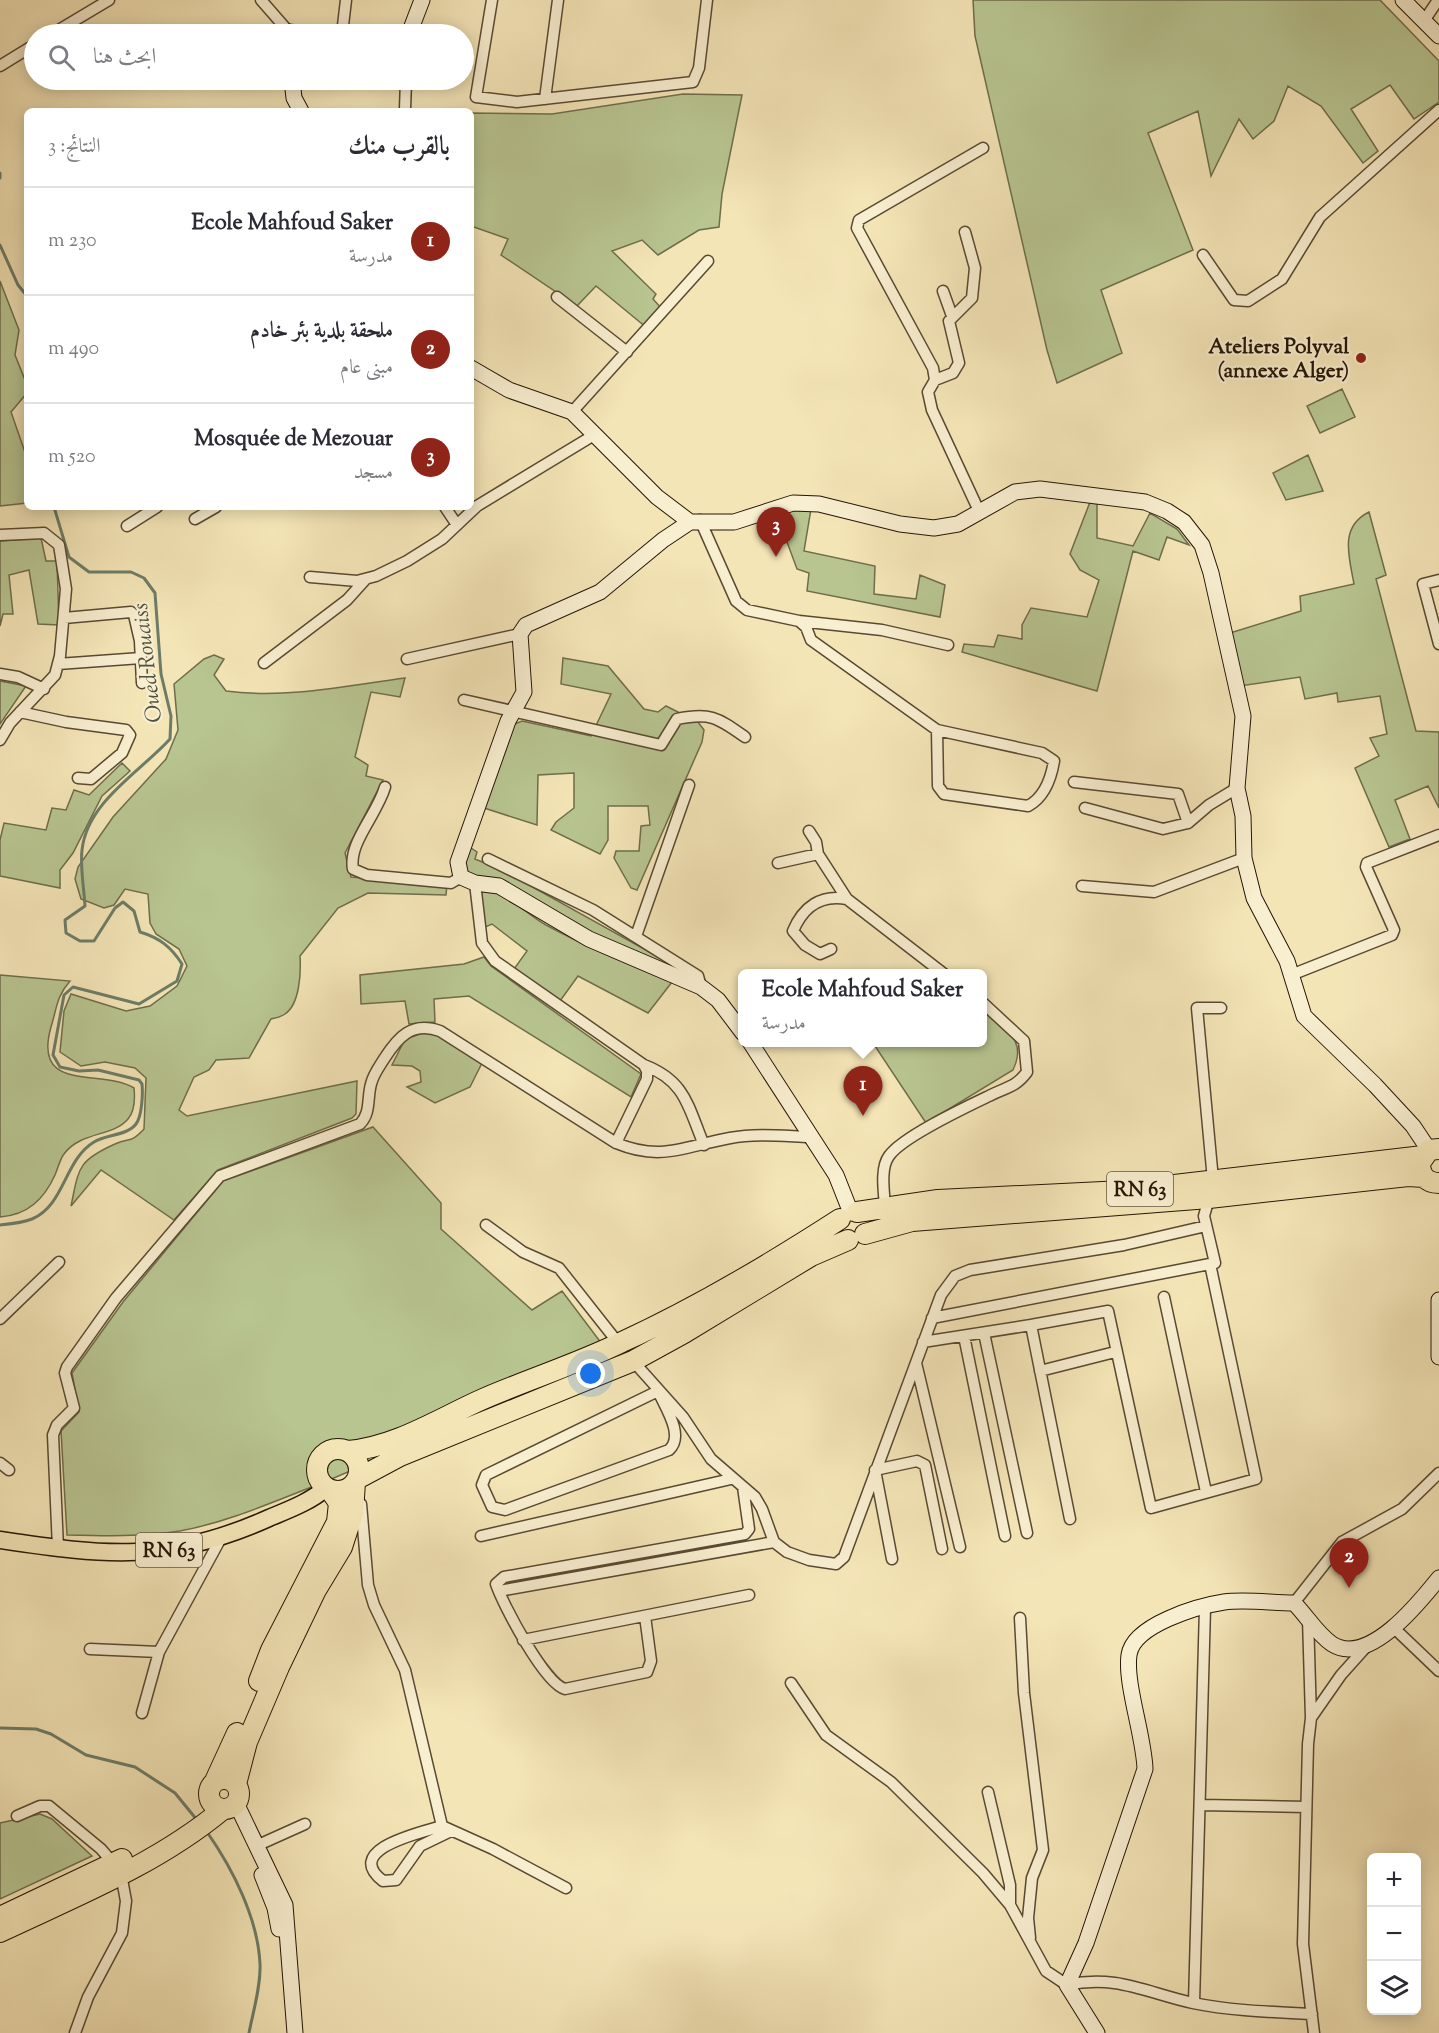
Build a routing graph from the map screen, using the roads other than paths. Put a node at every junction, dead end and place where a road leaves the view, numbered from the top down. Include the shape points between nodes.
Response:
1 (109, 0) edge
2 (261, 0) edge
3 (346, 0) edge
4 (422, 0) edge
5 (492, 0) edge
6 (558, 0) edge
7 (706, 0) edge
8 (1403, 0) edge
9 (1438, 0) edge
10 (1424, 21) junction
11 (69, 24) edge
12 (281, 24) edge
13 (343, 24) edge
14 (413, 24) edge
15 (1439, 36) edge
16 (24, 51) edge
17 (0, 66) edge
18 (293, 90) edge
19 (406, 90) edge
20 (545, 99) junction
21 (299, 108) edge
22 (405, 108) edge
23 (1439, 110) edge
24 (983, 148) dead end
25 (965, 232) dead end
26 (1203, 255) dead end
27 (708, 261) dead end
28 (942, 291) dead end
29 (556, 297) dead end
30 (952, 316) junction
31 (627, 352) junction
32 (474, 370) edge
33 (935, 380) junction
34 (572, 412) junction
35 (594, 435) junction
36 (474, 509) edge
37 (152, 510) edge
38 (211, 510) edge
39 (446, 510) edge
40 (473, 510) edge
41 (979, 511) junction
42 (195, 519) dead end
43 (695, 521) junction
44 (457, 525) junction
45 (127, 526) dead end
46 (0, 535) edge
47 (309, 577) dead end
48 (365, 579) junction
49 (1439, 580) edge
50 (64, 618) junction
51 (799, 621) junction
52 (520, 634) junction
53 (1439, 644) edge
54 (948, 645) dead end
55 (141, 658) junction
56 (407, 659) dead end
57 (58, 663) junction
58 (264, 663) dead end
59 (0, 674) edge
60 (142, 682) dead end
61 (44, 689) junction
62 (464, 700) dead end
63 (20, 712) junction
64 (514, 713) junction
65 (937, 730) junction
66 (745, 736) dead end
67 (0, 740) edge
68 (78, 778) dead end
69 (1074, 782) dead end
70 (689, 785) dead end
71 (385, 787) dead end
72 (1237, 788) junction
73 (1085, 808) dead end
74 (1188, 823) junction
75 (809, 831) dead end
76 (1439, 835) edge
77 (818, 854) junction
78 (1244, 858) junction
79 (488, 859) dead end
80 (778, 862) dead end
81 (468, 880) junction
82 (1082, 886) dead end
83 (847, 899) junction
84 (636, 936) junction
85 (831, 949) dead end
86 (938, 969) edge
87 (1291, 975) junction
88 (701, 987) junction
89 (987, 1007) edge
90 (1221, 1008) dead end
91 (738, 1026) edge
92 (753, 1047) edge
93 (644, 1065) junction
94 (809, 1137) junction
95 (616, 1143) junction
96 (704, 1145) junction
97 (1430, 1152) edge
98 (1431, 1180) edge
99 (1211, 1189) junction
100 (885, 1206) junction
101 (849, 1215) junction
102 (486, 1225) dead end
103 (1206, 1226) junction
104 (857, 1237) junction
105 (60, 1262) dead end
106 (1210, 1264) junction
107 (1164, 1297) dead end
108 (1439, 1300) edge
109 (932, 1318) junction
110 (0, 1319) edge
111 (1031, 1325) junction
112 (984, 1333) junction
113 (964, 1336) junction
114 (923, 1342) junction
115 (619, 1344) junction
116 (1115, 1352) junction
117 (1439, 1357) edge
118 (633, 1360) junction
119 (916, 1363) junction
120 (1040, 1371) junction
121 (658, 1391) junction
122 (348, 1451) junction
123 (875, 1470) junction
124 (1439, 1473) edge
125 (731, 1479) junction
126 (356, 1481) junction
127 (742, 1487) junction
128 (328, 1489) junction
129 (1206, 1492) junction
130 (1070, 1518) dead end
131 (1027, 1533) dead end
132 (481, 1536) dead end
133 (1005, 1536) dead end
134 (221, 1538) junction
135 (0, 1540) edge
136 (774, 1542) junction
137 (960, 1547) dead end
138 (58, 1548) junction
139 (942, 1549) dead end
140 (892, 1559) dead end
141 (1439, 1578) edge
142 (499, 1591) junction
143 (749, 1595) dead end
144 (1294, 1603) junction
145 (1205, 1608) junction
146 (645, 1616) junction
147 (1308, 1617) junction
148 (1020, 1618) dead end
149 (1392, 1627) junction
150 (523, 1640) junction
151 (1368, 1644) junction
152 (90, 1649) dead end
153 (159, 1652) junction
154 (1439, 1671) edge
155 (791, 1683) dead end
156 (142, 1713) dead end
157 (1311, 1718) junction
158 (988, 1792) dead end
159 (1200, 1805) junction
160 (1306, 1807) junction
161 (213, 1811) junction
162 (16, 1816) dead end
163 (305, 1824) dead end
164 (447, 1829) junction
165 (256, 1846) junction
166 (117, 1869) junction
167 (566, 1888) dead end
168 (1010, 1905) junction
169 (0, 1917) edge
170 (0, 1932) edge
171 (1030, 1941) junction
172 (1067, 1985) junction
173 (1194, 2003) junction
174 (1312, 2014) junction
175 (75, 2033) edge
176 (285, 2033) edge
177 (295, 2033) edge
178 (1097, 2033) edge
179 (1314, 2033) edge

1 - 11 street
2 - 12 street
3 - 13 street
4 - 14 street
5 - 20 street via 476,97 517,102
6 - 20 street
7 - 20 street via 699,68 693,82
8 - 10 street
9 - 10 street
10 - 15 street
16 - 17 street
18 - 21 street
19 - 22 street
23 - 26 street via 1320,217 1282,279 1248,301 1234,300
24 - 33 street via 859,220 857,228 933,368
25 - 30 street via 975,268 972,298
27 - 31 street
28 - 30 street
29 - 31 street
30 - 33 street via 949,330 959,363 953,373
31 - 34 street
32 - 34 street via 509,390
33 - 41 street via 928,392 932,410
34 - 35 street
35 - 36 street
35 - 43 street via 657,496
37 - 45 street
38 - 42 street
39 - 44 street
40 - 44 street
41 - 43 street via 957,524 934,528 900,524 819,504 793,503 734,522
41 - 72 street via 1015,492 1040,489 1145,502 1184,522 1202,546 1211,573 1243,716
43 - 51 street via 736,601 747,610
43 - 52 street via 663,540 600,592 545,614 526,625
44 - 48 street via 407,561
46 - 50 street via 44,533 57,541 66,589
47 - 48 street
48 - 58 street via 347,600
49 - 53 street via 1423,584
50 - 55 street via 131,612
50 - 57 street
51 - 54 street via 882,630
51 - 65 street via 811,640
52 - 56 street
52 - 64 street via 524,692
55 - 57 street
55 - 60 street
57 - 61 street via 55,675
59 - 61 street
61 - 63 street
62 - 64 street
63 - 67 street
63 - 68 street via 126,730 129,742 122,753 91,779
64 - 66 street via 661,745 676,719 692,716 717,717
64 - 81 street via 458,862
65 - 65 street via 938,786 944,794 1028,806 1037,801 1051,779 1054,761 1042,753
69 - 74 street via 1178,794
70 - 84 street
71 - 81 street via 379,807 352,850 352,869 367,875 451,883
72 - 74 street
72 - 78 street via 1243,816
73 - 74 street via 1163,829
75 - 77 street
76 - 87 street via 1367,862 1394,930 1392,935
77 - 80 street
77 - 83 street
78 - 82 street via 1154,892
78 - 87 street via 1254,898
79 - 84 street via 593,910
81 - 88 street via 499,886 590,939
81 - 93 street via 482,943 495,961
83 - 85 street via 835,897 810,904 793,931 804,945 820,954
83 - 86 street
84 - 88 street via 698,976
87 - 97 street via 1304,1016 1413,1126
88 - 91 street via 718,1000
89 - 100 street via 1024,1041 1027,1072 1019,1084 931,1127 888,1156 884,1168
90 - 99 street via 1197,1008
92 - 94 street
93 - 95 street via 647,1079
93 - 96 street via 664,1073 680,1088
94 - 96 street via 744,1136
94 - 101 street via 837,1176
95 - 96 street via 661,1154
95 - 138 street via 440,1031 417,1028 397,1040 372,1078 366,1117 357,1127 220,1176 116,1298 67,1367 74,1408 53,1435
97 - 98 highway, RN 63 via 1420,1170
97 - 99 highway, RN 63
98 - 99 highway, RN 63 via 1408,1176
99 - 100 highway, RN 63 via 938,1200
99 - 103 street via 1204,1216
99 - 104 highway, RN 63 via 912,1221
100 - 101 highway, RN 63
101 - 104 highway via 866,1221
101 - 115 highway, RN 63
102 - 115 street via 523,1252 559,1268
103 - 106 street via 1215,1263
103 - 109 street via 1124,1245 970,1270 955,1276 941,1295
104 - 118 highway, RN 63 via 811,1256 684,1334
105 - 110 street
106 - 109 street
106 - 129 street via 1256,1479
107 - 129 street
108 - 117 street
109 - 114 street
111 - 112 street
111 - 116 street via 1108,1311
111 - 120 street
112 - 113 street
112 - 131 street
113 - 114 street
113 - 133 street
114 - 119 street
115 - 122 highway, RN 63 via 402,1436
116 - 120 street
116 - 129 street via 1151,1508
118 - 121 street
118 - 126 highway, RN 63 via 422,1447
119 - 123 street
119 - 137 street
120 - 130 street
121 - 121 street via 486,1475 482,1485 492,1507 505,1510 669,1450 676,1434
121 - 125 street
122 - 126 highway via 358,1464
122 - 128 highway, RN 63 via 328,1451 318,1461 317,1476
123 - 136 street via 840,1562 809,1560
123 - 139 street via 917,1461 925,1465
123 - 140 street
124 - 144 street via 1402,1509 1342,1542
125 - 127 street
125 - 132 street
126 - 128 highway, RN 63 via 344,1491
126 - 161 highway via 353,1513 342,1547 316,1590
126 - 164 street via 368,1585 405,1670
127 - 136 street via 762,1509
127 - 142 street via 749,1529 746,1534 504,1577 498,1581
128 - 134 main road, RN 63
128 - 161 highway via 339,1503 337,1522 271,1650 209,1791
134 - 138 main road, RN 63 via 154,1552 89,1553
134 - 153 street
135 - 138 main road, RN 63
136 - 142 street
141 - 149 street
142 - 150 street
143 - 146 street
144 - 145 street via 1225,1602
144 - 147 street
145 - 159 street
145 - 172 street via 1154,1624 1136,1638 1129,1653 1128,1668 1145,1769 1086,1943
146 - 150 street
146 - 150 street via 650,1669 572,1689 560,1688 555,1683
147 - 151 street via 1335,1645 1351,1649
147 - 157 street
148 - 171 street via 1024,1693 1043,1850 1032,1878
149 - 151 street
149 - 154 street
151 - 157 street
152 - 153 street
153 - 156 street
155 - 168 street via 826,1735 891,1782
157 - 160 street
158 - 168 street via 1010,1885
159 - 160 street
159 - 173 street
160 - 174 street via 1303,1944
161 - 165 street
161 - 166 highway
161 - 176 street via 263,1876 275,1908
162 - 166 street via 49,1806 101,1849
163 - 165 street
164 - 164 street via 420,1846 396,1880 378,1877 373,1860 381,1848 393,1841
164 - 167 street
165 - 177 street via 285,1905
166 - 169 highway
166 - 170 highway
166 - 175 street via 126,1901 122,1933 91,1991
168 - 171 street
171 - 172 street via 1046,1971
172 - 173 street via 1114,1981
172 - 178 street
173 - 174 street
174 - 179 street

